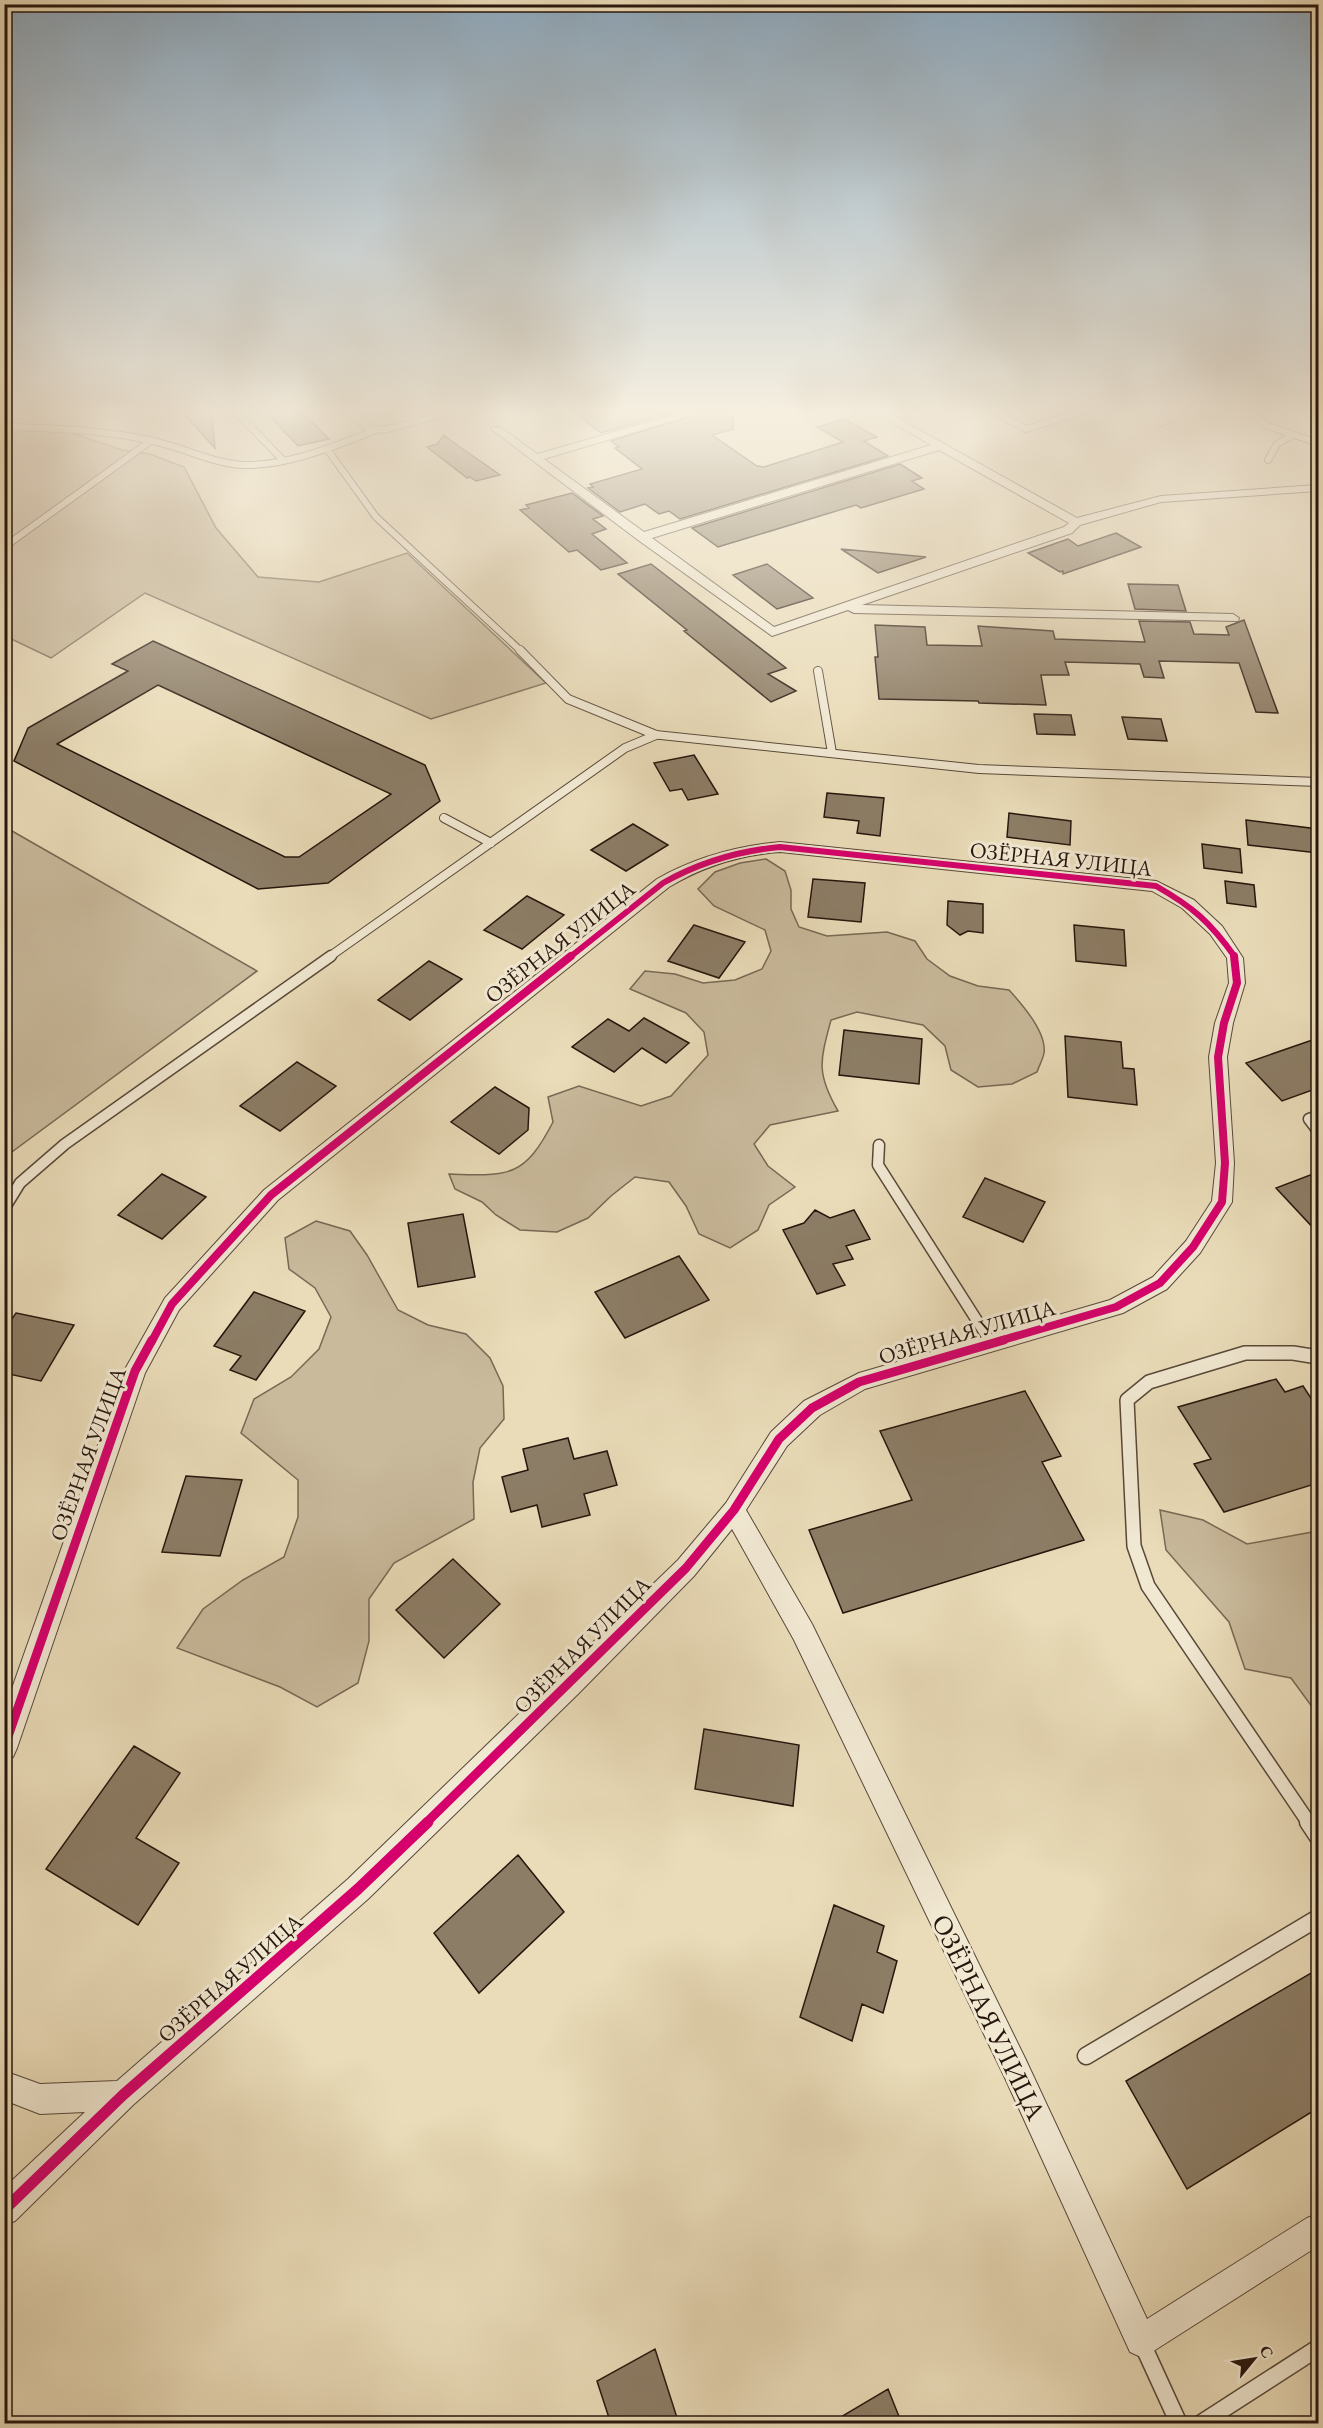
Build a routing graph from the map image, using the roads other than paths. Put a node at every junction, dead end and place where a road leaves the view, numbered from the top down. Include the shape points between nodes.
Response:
1 (40, 521) edge
2 (381, 521) edge
3 (621, 521) edge
4 (693, 521) edge
5 (1076, 522) edge
6 (642, 537) junction
7 (4, 547) edge
8 (842, 609) junction
9 (1233, 618) dead end
10 (818, 671) dead end
11 (656, 735) junction
12 (832, 753) junction
13 (1318, 782) edge
14 (444, 818) dead end
15 (491, 843) junction
16 (1318, 1116) edge
17 (1318, 1131) edge
18 (879, 1145) dead end
19 (4, 1209) edge
20 (991, 1343) junction
21 (1318, 1357) edge
22 (734, 1510) junction
23 (4, 1748) edge
24 (1318, 1837) edge
25 (1318, 1918) edge
26 (1086, 2056) dead end
27 (4, 2085) edge
28 (123, 2095) junction
29 (4, 2210) edge
30 (1318, 2229) edge
31 (1141, 2341) junction
32 (1318, 2348) edge
33 (1179, 2424) edge
34 (1200, 2424) edge

1 - 7 lane
2 - 11 lane via 568,699
3 - 6 street
4 - 6 street
5 - 8 street via 1068,530
6 - 8 street via 772,632
8 - 9 street
10 - 12 lane
11 - 12 street
11 - 15 lane via 625,748
12 - 13 street via 1042,773
14 - 15 lane
15 - 19 lane via 65,1144 20,1183
16 - 17 lane via 1309,1119
18 - 20 lane via 878,1165
20 - 22 street, ОЗЁРНАЯ УЛИЦА via 859,1382 812,1408 779,1439
20 - 23 street, ОЗЁРНАЯ УЛИЦА via 1116,1307 1160,1283 1193,1247 1222,1202 1226,1163 1218,1058 1237,983 1235,958 1216,930 1188,904 1156,885 780,847 744,849 713,858 663,884 271,1195 172,1304 135,1371
21 - 24 lane via 1245,1353 1149,1382 1126,1400 1134,1546 1148,1586
22 - 28 street, ОЗЁРНАЯ УЛИЦА via 677,1576 358,1889
22 - 31 street, ОЗЁРНАЯ УЛИЦА via 803,1632 1015,2068
25 - 26 lane
27 - 28 street via 40,2099
28 - 29 street, ОЗЁРНАЯ УЛИЦА
30 - 31 street
31 - 33 lane
32 - 34 lane

